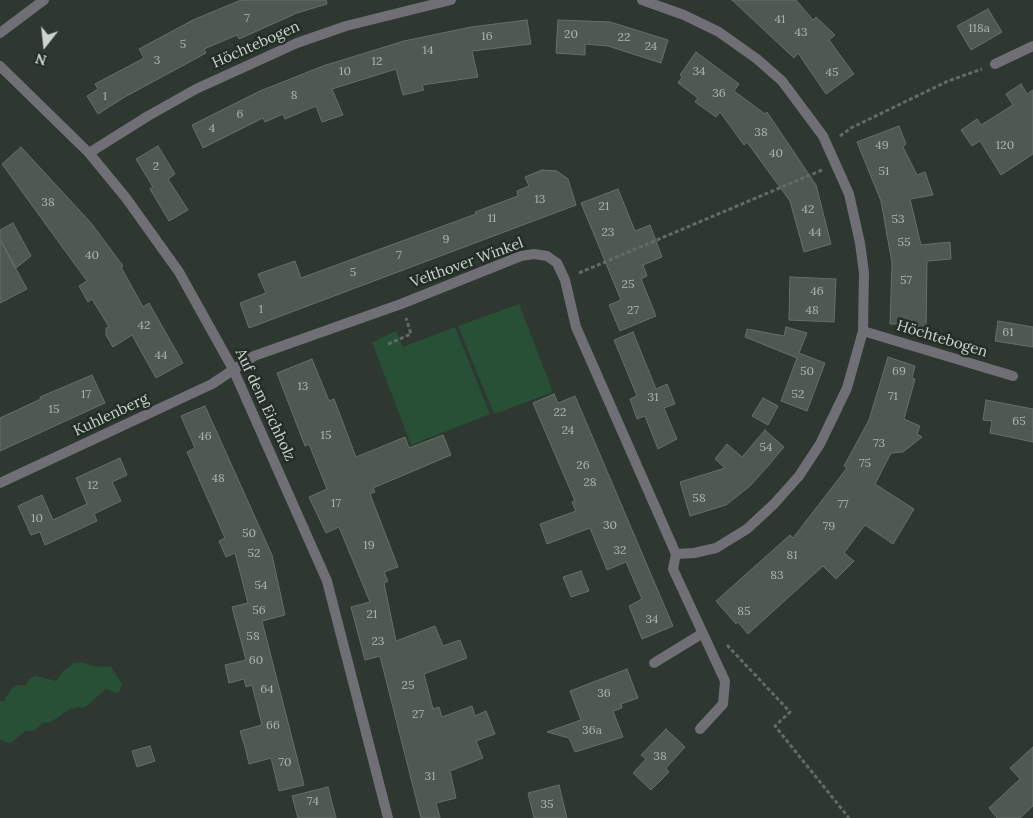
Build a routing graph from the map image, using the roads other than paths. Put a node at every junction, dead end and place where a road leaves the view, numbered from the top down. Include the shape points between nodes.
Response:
1 (44, 0) edge
2 (451, 0) edge
3 (642, 0) edge
4 (0, 33) edge
5 (1033, 46) edge
6 (995, 64) road end
7 (0, 66) edge
8 (89, 154) junction
9 (863, 331) junction
10 (233, 370) junction
11 (1013, 376) dead end
12 (0, 483) edge
13 (676, 554) junction
14 (703, 633) junction
15 (654, 664) dead end
16 (700, 729) dead end
17 (388, 818) edge

1 - 4 street
2 - 8 street, Höchtebogen via 346,26 297,43 196,89
3 - 9 street via 702,24 757,59 782,81 823,136 849,194 860,243 864,274
5 - 6 street
7 - 8 street, Auf dem Eichholz
8 - 10 street, Auf dem Eichholz via 126,198 179,272
9 - 11 street, Höchtebogen
9 - 13 street via 847,388 830,425 788,490 747,529 724,543 705,551
10 - 12 street, Kuhlenberg via 212,384
10 - 13 street, Velthover Winkel via 254,356 401,304 521,256 547,256 557,263 565,280 576,327
10 - 17 street, Auf dem Eichholz via 327,582
13 - 14 street via 673,569
14 - 15 street
14 - 16 street via 725,681 723,704

